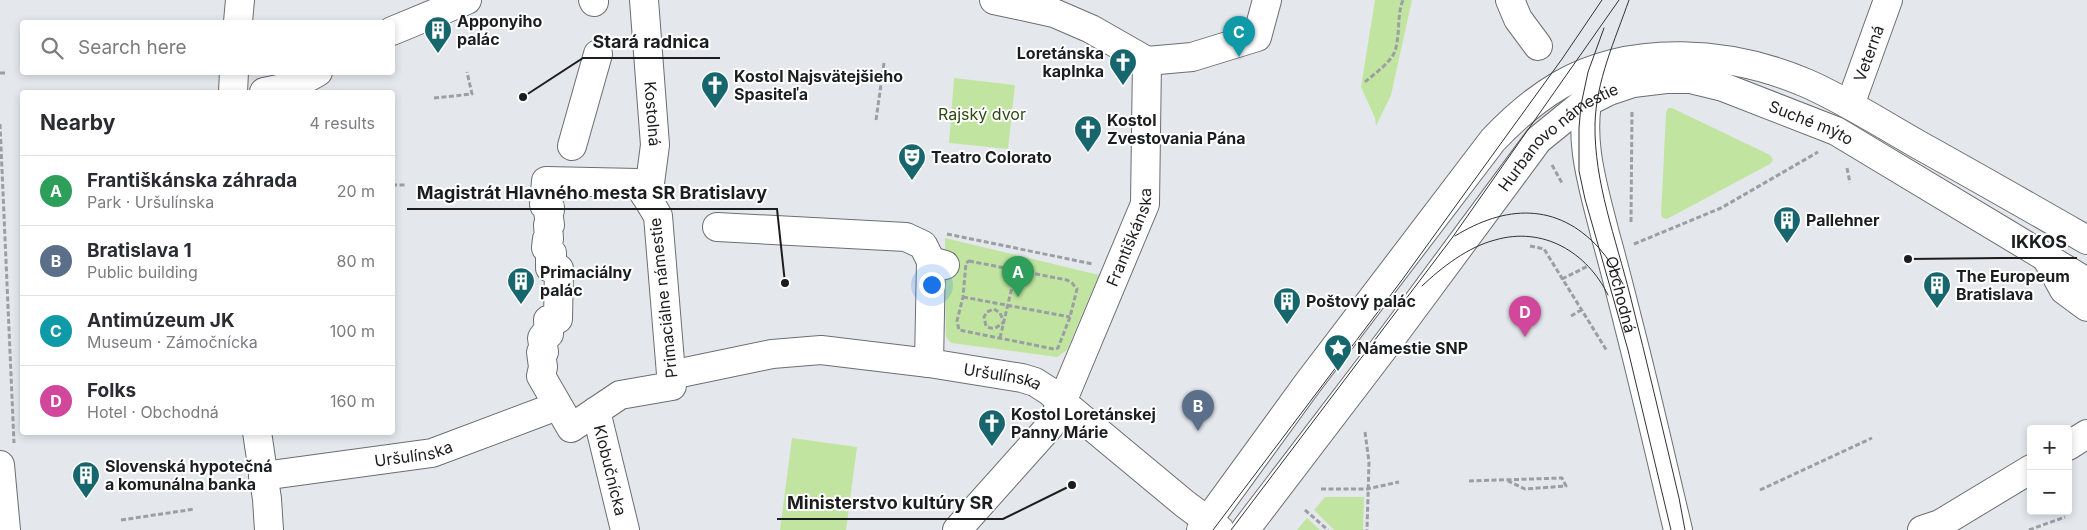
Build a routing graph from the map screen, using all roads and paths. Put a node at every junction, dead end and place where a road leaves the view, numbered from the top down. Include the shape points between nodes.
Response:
1 (240, 0) edge
2 (468, 0) edge
3 (994, 0) edge
4 (1268, 0) edge
5 (1402, 0) edge
6 (1510, 0) edge
7 (1888, 0) edge
8 (644, 1) edge
9 (238, 20) edge
10 (395, 31) edge
11 (1538, 46) dead end
12 (598, 54) dead end
13 (1146, 62) junction
14 (884, 63) dead end
15 (1597, 65) junction
16 (467, 72) dead end
17 (0, 73) edge
18 (5, 73) dead end
19 (1780, 73) junction
20 (234, 75) edge
21 (313, 75) edge
22 (1365, 82) dead end
23 (232, 90) edge
24 (274, 90) edge
25 (434, 98) dead end
26 (1764, 102) junction
27 (1850, 106) junction
28 (1586, 109) junction
29 (876, 120) dead end
30 (0, 124) edge
31 (572, 146) dead end
32 (1823, 149) dead end
33 (1845, 160) dead end
34 (1850, 184) dead end
35 (395, 185) edge
36 (406, 185) dead end
37 (645, 195) junction
38 (717, 227) dead end
39 (944, 233) dead end
40 (2087, 240) edge
41 (1530, 246) dead end
42 (1611, 255) junction
43 (2048, 259) junction
44 (1118, 268) junction
45 (1016, 270) junction
46 (2087, 282) edge
47 (963, 297) junction
48 (995, 303) junction
49 (1008, 306) junction
50 (2087, 306) edge
51 (994, 309) junction
52 (1582, 310) dead end
53 (1571, 316) dead end
54 (1070, 317) junction
55 (1074, 318) dead end
56 (1004, 322) junction
57 (1000, 338) junction
58 (929, 364) junction
59 (671, 375) junction
60 (1062, 402) junction
61 (557, 406) junction
62 (596, 411) junction
63 (1365, 432) dead end
64 (2087, 434) edge
65 (257, 435) edge
66 (1872, 438) dead end
67 (2072, 443) edge
68 (7, 455) edge
69 (2029, 470) edge
70 (263, 476) junction
71 (1508, 480) junction
72 (1469, 481) dead end
73 (1399, 482) dead end
74 (1321, 488) dead end
75 (1367, 489) junction
76 (1760, 490) dead end
77 (196, 509) dead end
78 (1305, 510) dead end
79 (2065, 517) dead end
80 (121, 520) dead end
81 (1210, 527) edge
82 (6, 530) edge
83 (268, 530) edge
84 (625, 530) edge
85 (957, 530) edge
86 (1245, 530) edge
87 (1328, 530) edge
88 (1367, 530) edge
89 (1678, 530) edge
90 (1922, 530) edge
91 (2029, 530) edge

1 - 9 street
2 - 10 street
3 - 13 street via 1095,19
4 - 13 street via 1257,37 1192,57
5 - 22 path via 1396,49 1384,66
6 - 11 street via 1518,19
7 - 27 street, Veterná
8 - 37 street, Kostolná via 655,145 650,183
12 - 31 street
13 - 44 street, Františkánska via 1145,204
14 - 29 path
15 - 19 street, Hurbanovo námestie via 1696,56
15 - 28 street, Obchodná
15 - 81 street, Hurbanovo námestie via 1559,86 1501,131 1308,383
16 - 25 path via 472,94
17 - 18 path
19 - 26 street, Suché mýto via 1768,78 1764,84
19 - 27 street, Suché mýto
20 - 23 street
21 - 24 street via 293,86
26 - 28 street, Hurbanovo námestie via 1690,79 1666,79 1633,83 1609,91
26 - 43 street, Suché mýto via 1836,131
27 - 40 street, Suché mýto
28 - 42 street, Obchodná via 1590,180
28 - 86 street, Hurbanovo námestie via 1574,109 1538,140
30 - 68 path
32 - 42 path via 1721,208
33 - 34 path
35 - 36 path
37 - 59 street, Primaciálne námestie via 658,216
37 - 61 street, Primaciálne námestie via 638,183 546,181 544,205 550,207 550,225 546,248 552,254 550,268 560,269 558,319 548,320 549,334 542,338 541,376
38 - 58 street via 906,237 923,245 938,263
39 - 44 path
41 - 42 path via 1544,249 1562,279
42 - 89 street, Obchodná
43 - 46 street, Suché mýto
43 - 50 street via 2064,290
44 - 60 street, Františkánska
45 - 47 path via 967,262
45 - 49 path
45 - 54 path via 1072,283 1077,290
47 - 48 path
47 - 57 path via 958,329
48 - 49 path
48 - 51 path
49 - 54 path
49 - 56 path
51 - 56 path
51 - 56 path via 985,314 986,326 994,328
52 - 53 path
54 - 55 path
54 - 57 path via 1058,348
56 - 57 path
58 - 59 street, Uršulínska via 837,351 807,351 772,354
58 - 60 street, Uršulínska via 1029,379
59 - 62 street, Primaciálne námestie via 672,386 620,395
60 - 81 street, Uršulínska
60 - 85 street, Františkánska via 1050,426
61 - 62 street, Primaciálne námestie via 571,428
61 - 70 street, Uršulínska via 432,453
62 - 84 street, Klobučnícka
63 - 75 path via 1369,462
64 - 67 street
65 - 70 street
66 - 76 path
68 - 82 street
69 - 90 street via 1940,524
70 - 83 street
71 - 71 path via 1525,489 1566,486 1562,478
71 - 72 path
73 - 75 path
74 - 75 path
75 - 88 path
77 - 80 path
78 - 87 path
79 - 91 path

